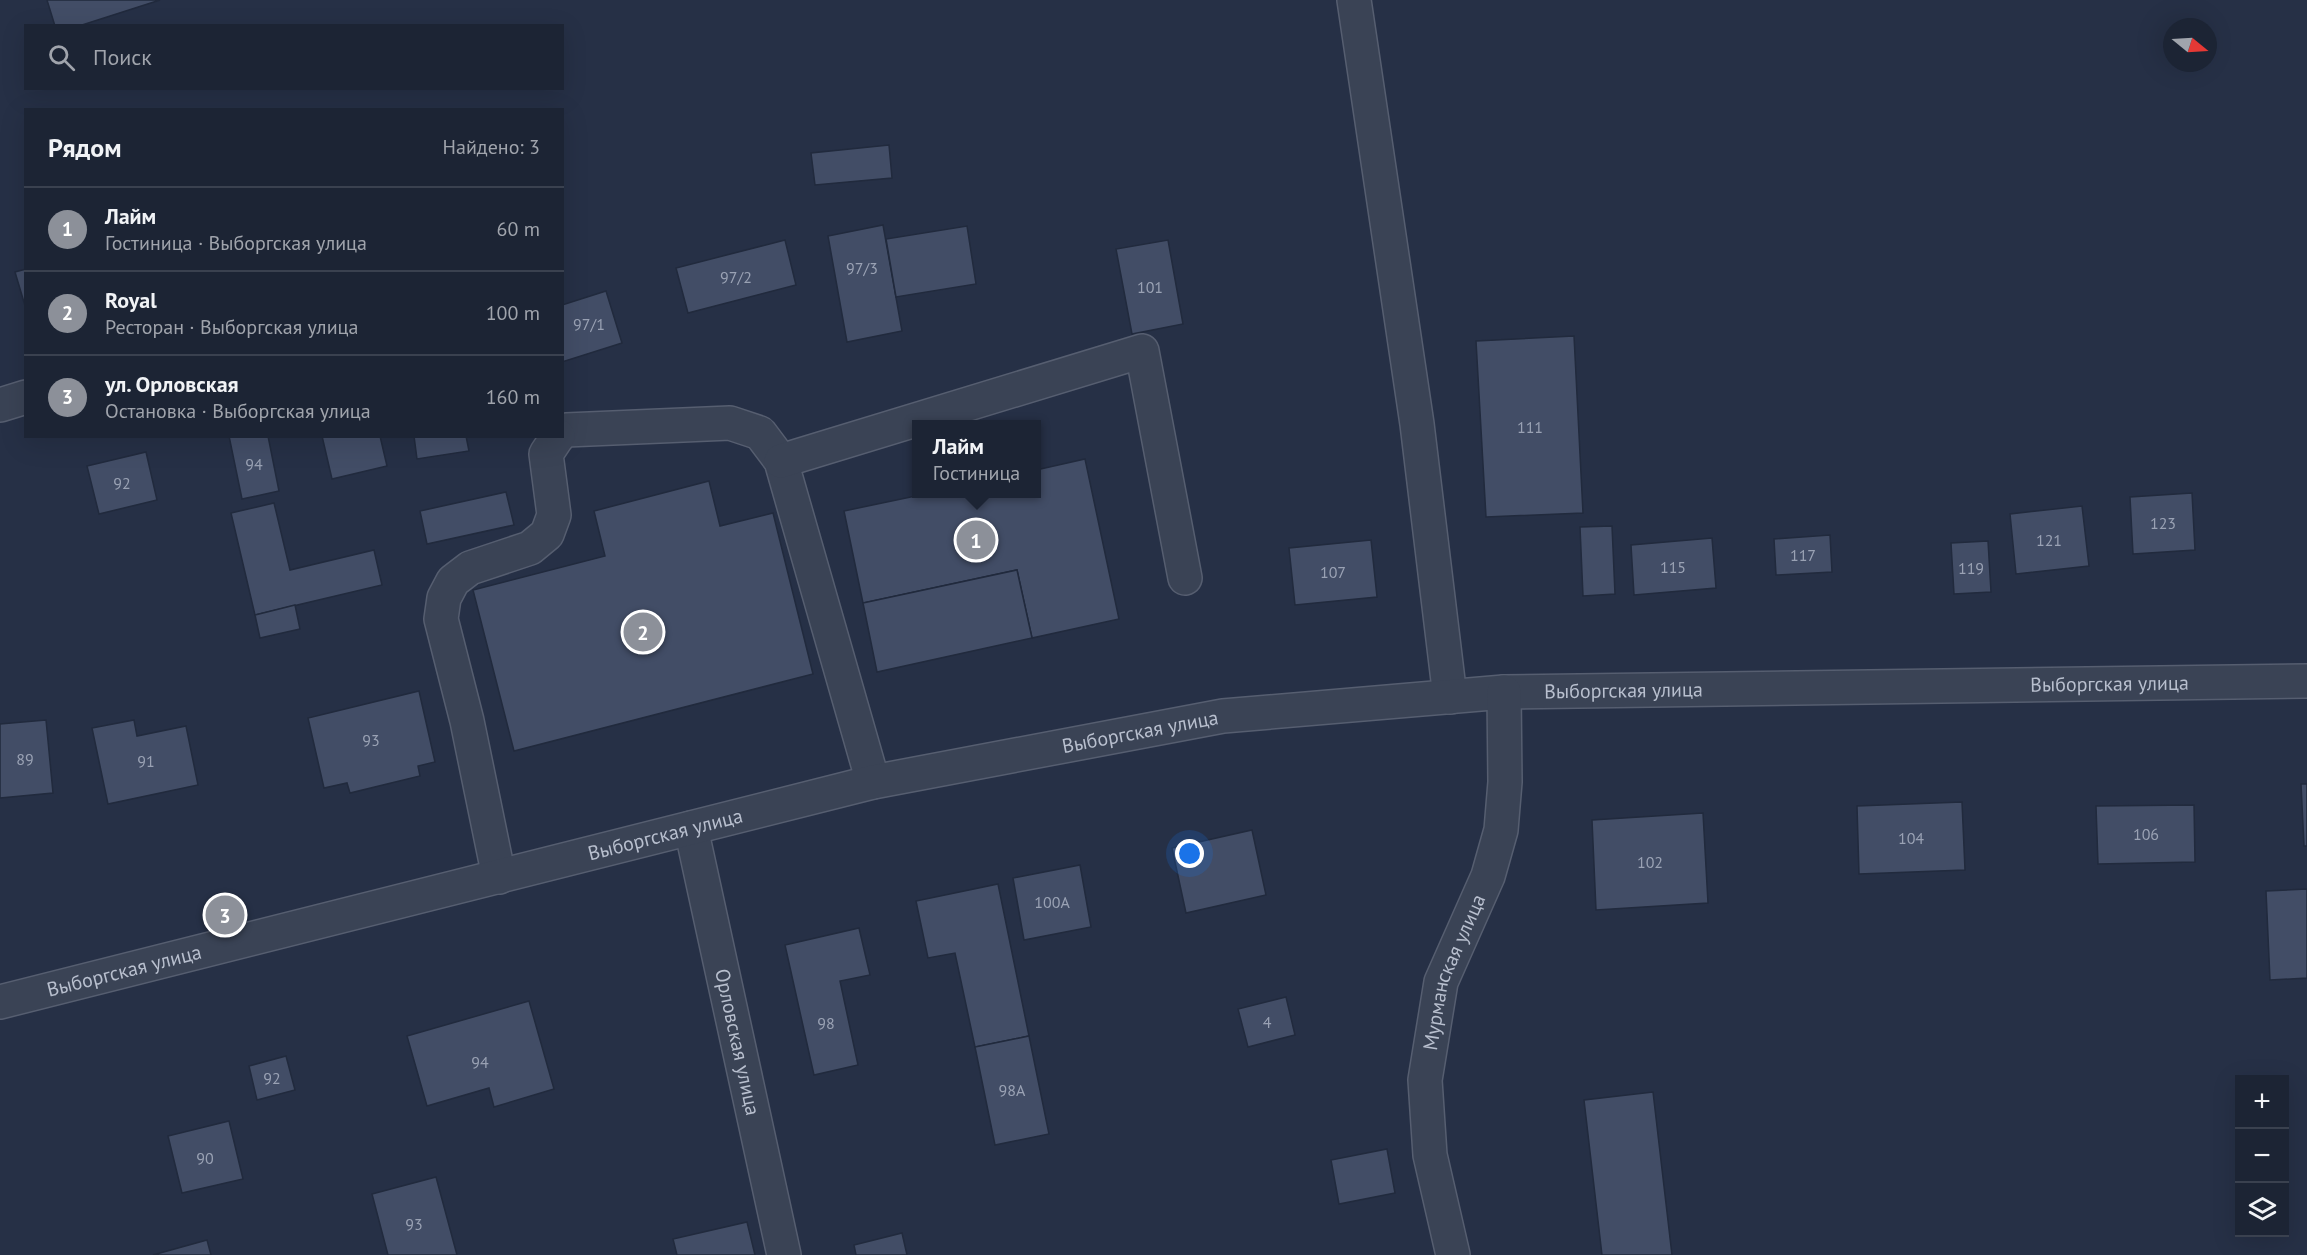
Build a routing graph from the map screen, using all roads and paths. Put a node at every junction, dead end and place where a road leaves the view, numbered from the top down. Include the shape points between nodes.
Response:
1 (1361, 8) edge
2 (24, 399) edge
3 (0, 405) edge
4 (916, 420) edge
5 (912, 421) edge
6 (564, 432) edge
7 (557, 438) edge
8 (781, 461) junction
9 (1185, 578) dead end
10 (2307, 681) edge
11 (1504, 692) junction
12 (1450, 697) junction
13 (873, 782) junction
14 (691, 828) junction
15 (499, 877) junction
16 (0, 1002) edge
17 (784, 1255) edge
18 (1453, 1255) edge

1 - 12 street via 1418,424
2 - 3 street
4 - 9 street via 1142,351
5 - 8 street
6 - 8 street via 730,423 760,434
7 - 15 street via 546,454 554,515 547,534 530,548 470,568 453,581 444,598 441,619
8 - 13 street
10 - 11 street, Выборгская улица
11 - 12 street, Выборгская улица
11 - 18 street, Мурманская улица via 1501,830 1488,876 1441,982 1425,1080 1430,1155
12 - 13 street, Выборгская улица via 1223,716
13 - 14 street, Выборгская улица
14 - 15 street, Выборгская улица
14 - 17 street, Орловская улица
15 - 16 street, Выборгская улица

